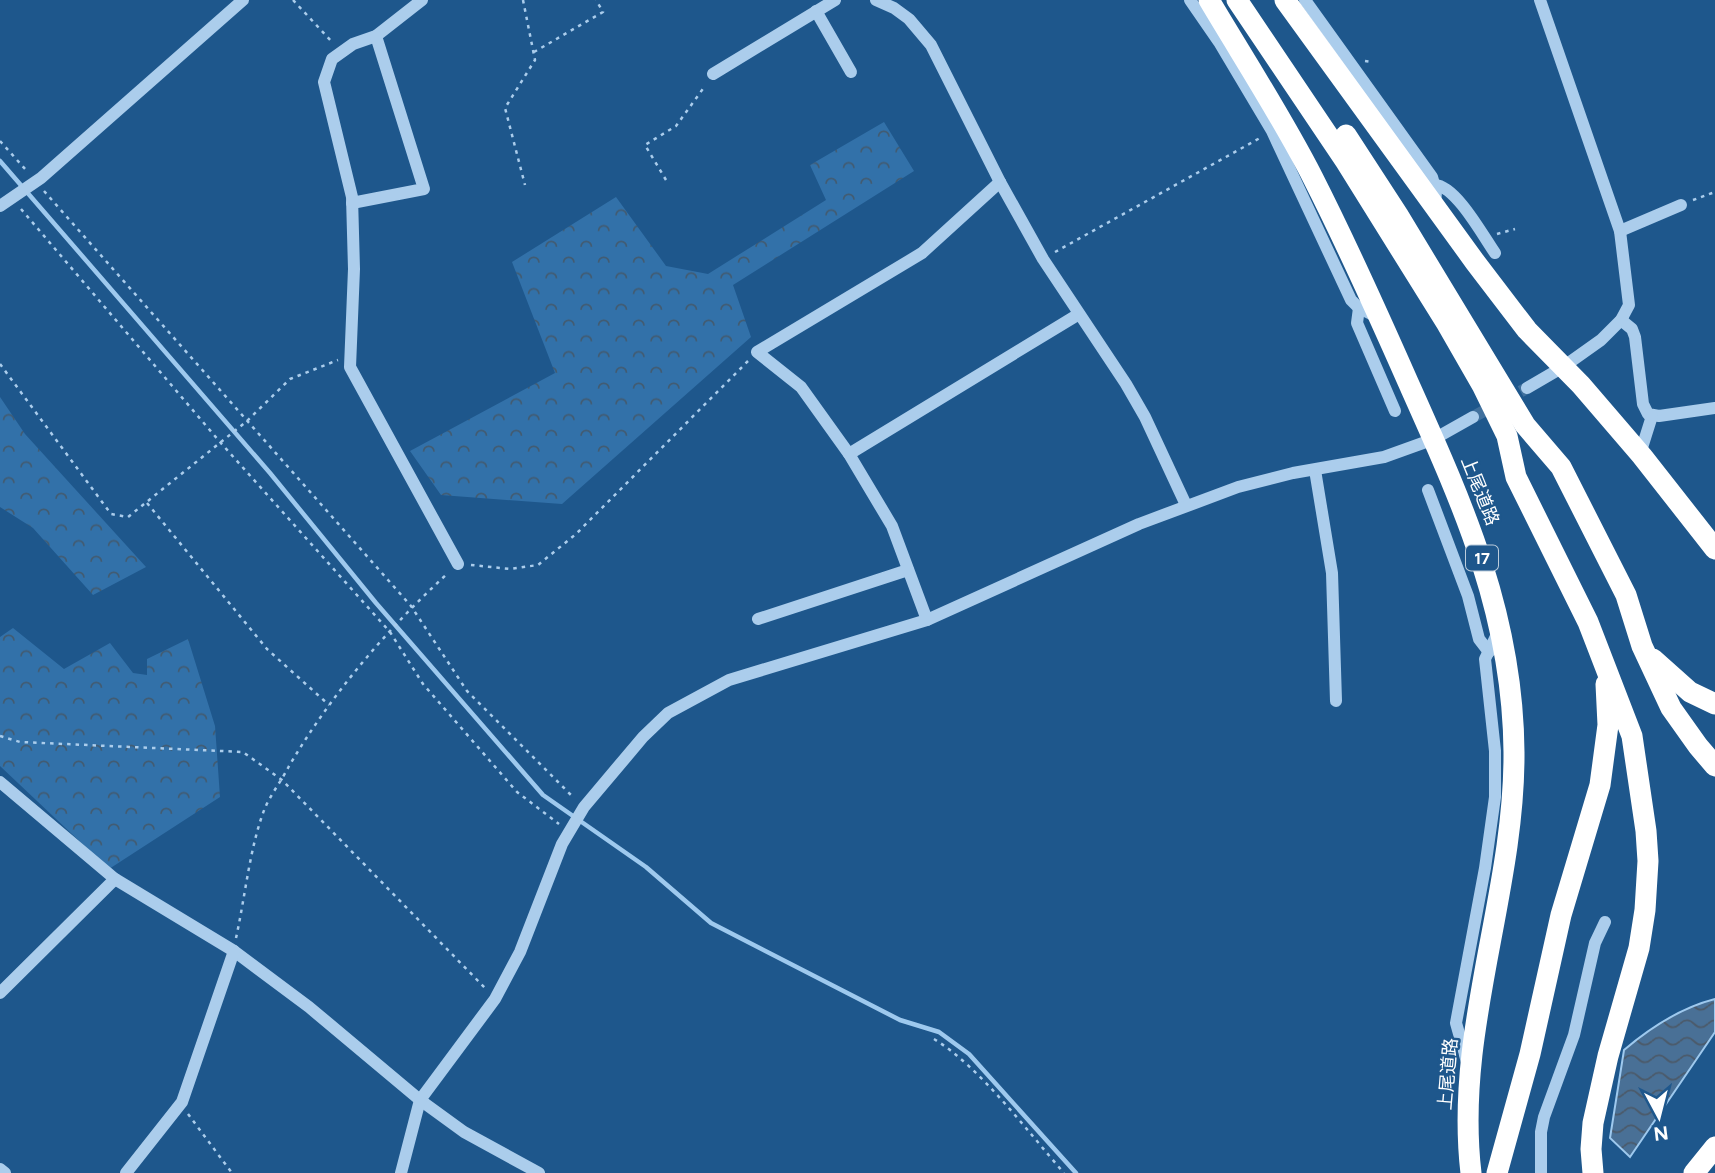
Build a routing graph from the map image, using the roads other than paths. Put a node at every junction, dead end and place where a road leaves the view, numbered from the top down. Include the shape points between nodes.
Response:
1 (243, 0) edge
2 (422, 0) edge
3 (835, 0) edge
4 (876, 0) edge
5 (1190, 0) edge
6 (1209, 0) edge
7 (1237, 0) edge
8 (1254, 0) edge
9 (1285, 0) edge
10 (1305, 0) edge
11 (1540, 0) edge
12 (896, 4) edge
13 (816, 11) junction
14 (376, 36) junction
15 (850, 72) dead end
16 (713, 74) road end
17 (1000, 182) junction
18 (1435, 196) junction
19 (352, 203) junction
20 (1681, 205) road end
21 (0, 206) edge
22 (1620, 231) junction
23 (1482, 234) junction
24 (1497, 234) road end
25 (1495, 253) dead end
26 (1359, 308) junction
27 (1079, 314) junction
28 (1380, 319) junction
29 (1621, 320) junction
30 (1563, 367) junction
31 (1527, 388) tunnel mouth
32 (1715, 408) edge
33 (1395, 411) dead end
34 (1652, 416) junction
35 (1473, 417) tunnel mouth
36 (1434, 439) junction
37 (849, 454) junction
38 (1640, 454) junction
39 (1315, 470) junction
40 (1428, 489) dead end
41 (1186, 505) junction
42 (1707, 532) edge
43 (1715, 549) edge
44 (458, 564) road end
45 (908, 570) junction
46 (758, 619) dead end
47 (927, 620) junction
48 (1500, 628) junction
49 (1642, 646) junction
50 (1489, 652) junction
51 (1605, 668) junction
52 (1336, 701) dead end
53 (1715, 704) edge
54 (1715, 766) edge
55 (0, 782) edge
56 (115, 879) junction
57 (1605, 922) dead end
58 (234, 951) junction
59 (0, 993) edge
60 (1469, 1069) junction
61 (420, 1100) junction
62 (1715, 1147) edge
63 (0, 1169) edge
64 (5, 1173) edge
65 (126, 1173) edge
66 (401, 1173) edge
67 (539, 1173) edge
68 (1471, 1173) edge
69 (1497, 1173) edge
70 (1541, 1173) edge
71 (1593, 1173) edge
72 (1694, 1173) edge

1 - 21 street via 36,182
2 - 14 street
3 - 13 street
4 - 12 street
5 - 26 street via 1272,131
6 - 28 highway, 上尾道路 / 17 via 1313,178
7 - 51 highway via 1346,162 1482,385 1507,436 1516,477 1588,622
8 - 49 highway via 1398,215 1525,425 1561,467 1626,595
9 - 18 highway
10 - 18 street via 1432,177
11 - 22 street
12 - 17 street via 931,45
13 - 15 street
13 - 16 street
14 - 19 street via 353,44 332,59 324,82
14 - 19 street via 424,189
17 - 27 street
17 - 37 street via 922,253 757,352 801,387
18 - 23 street via 1442,186 1454,195
18 - 30 highway via 1527,330
19 - 44 street via 350,367
20 - 22 street
22 - 29 street via 1629,305
23 - 24 street
23 - 25 street
26 - 28 street
26 - 33 street via 1357,323
27 - 37 street
27 - 41 street via 1139,406
28 - 36 highway, 上尾道路 / 17
29 - 30 street
29 - 34 street via 1635,337 1643,404
30 - 31 street
30 - 38 highway
32 - 34 street
34 - 38 street
35 - 36 street
36 - 39 street via 1384,457
36 - 48 highway, 上尾道路 / 17 via 1475,537
37 - 45 street via 892,526
38 - 42 highway
39 - 41 street via 1238,487
39 - 52 street via 1332,572
40 - 50 street via 1479,639
41 - 47 street
42 - 43 highway
45 - 46 street
45 - 47 street
47 - 61 street via 729,680 668,713 584,807 562,844 520,952 495,999
48 - 50 street
48 - 60 highway, 上尾道路 / 17 via 1512,709 1513,794
49 - 53 highway via 1679,684
49 - 54 highway via 1671,708
50 - 60 street via 1485,660 1495,797 1456,1023
51 - 69 highway via 1608,725 1600,785 1561,915
51 - 71 highway via 1632,736 1643,804 1646,910 1593,1123
55 - 56 street
56 - 58 street
56 - 59 street
57 - 70 street via 1595,943 1574,1035 1544,1117
58 - 61 street
58 - 65 street via 180,1104
60 - 68 highway, 上尾道路 / 17
61 - 66 street
61 - 67 street via 464,1132
62 - 72 highway
63 - 64 street

